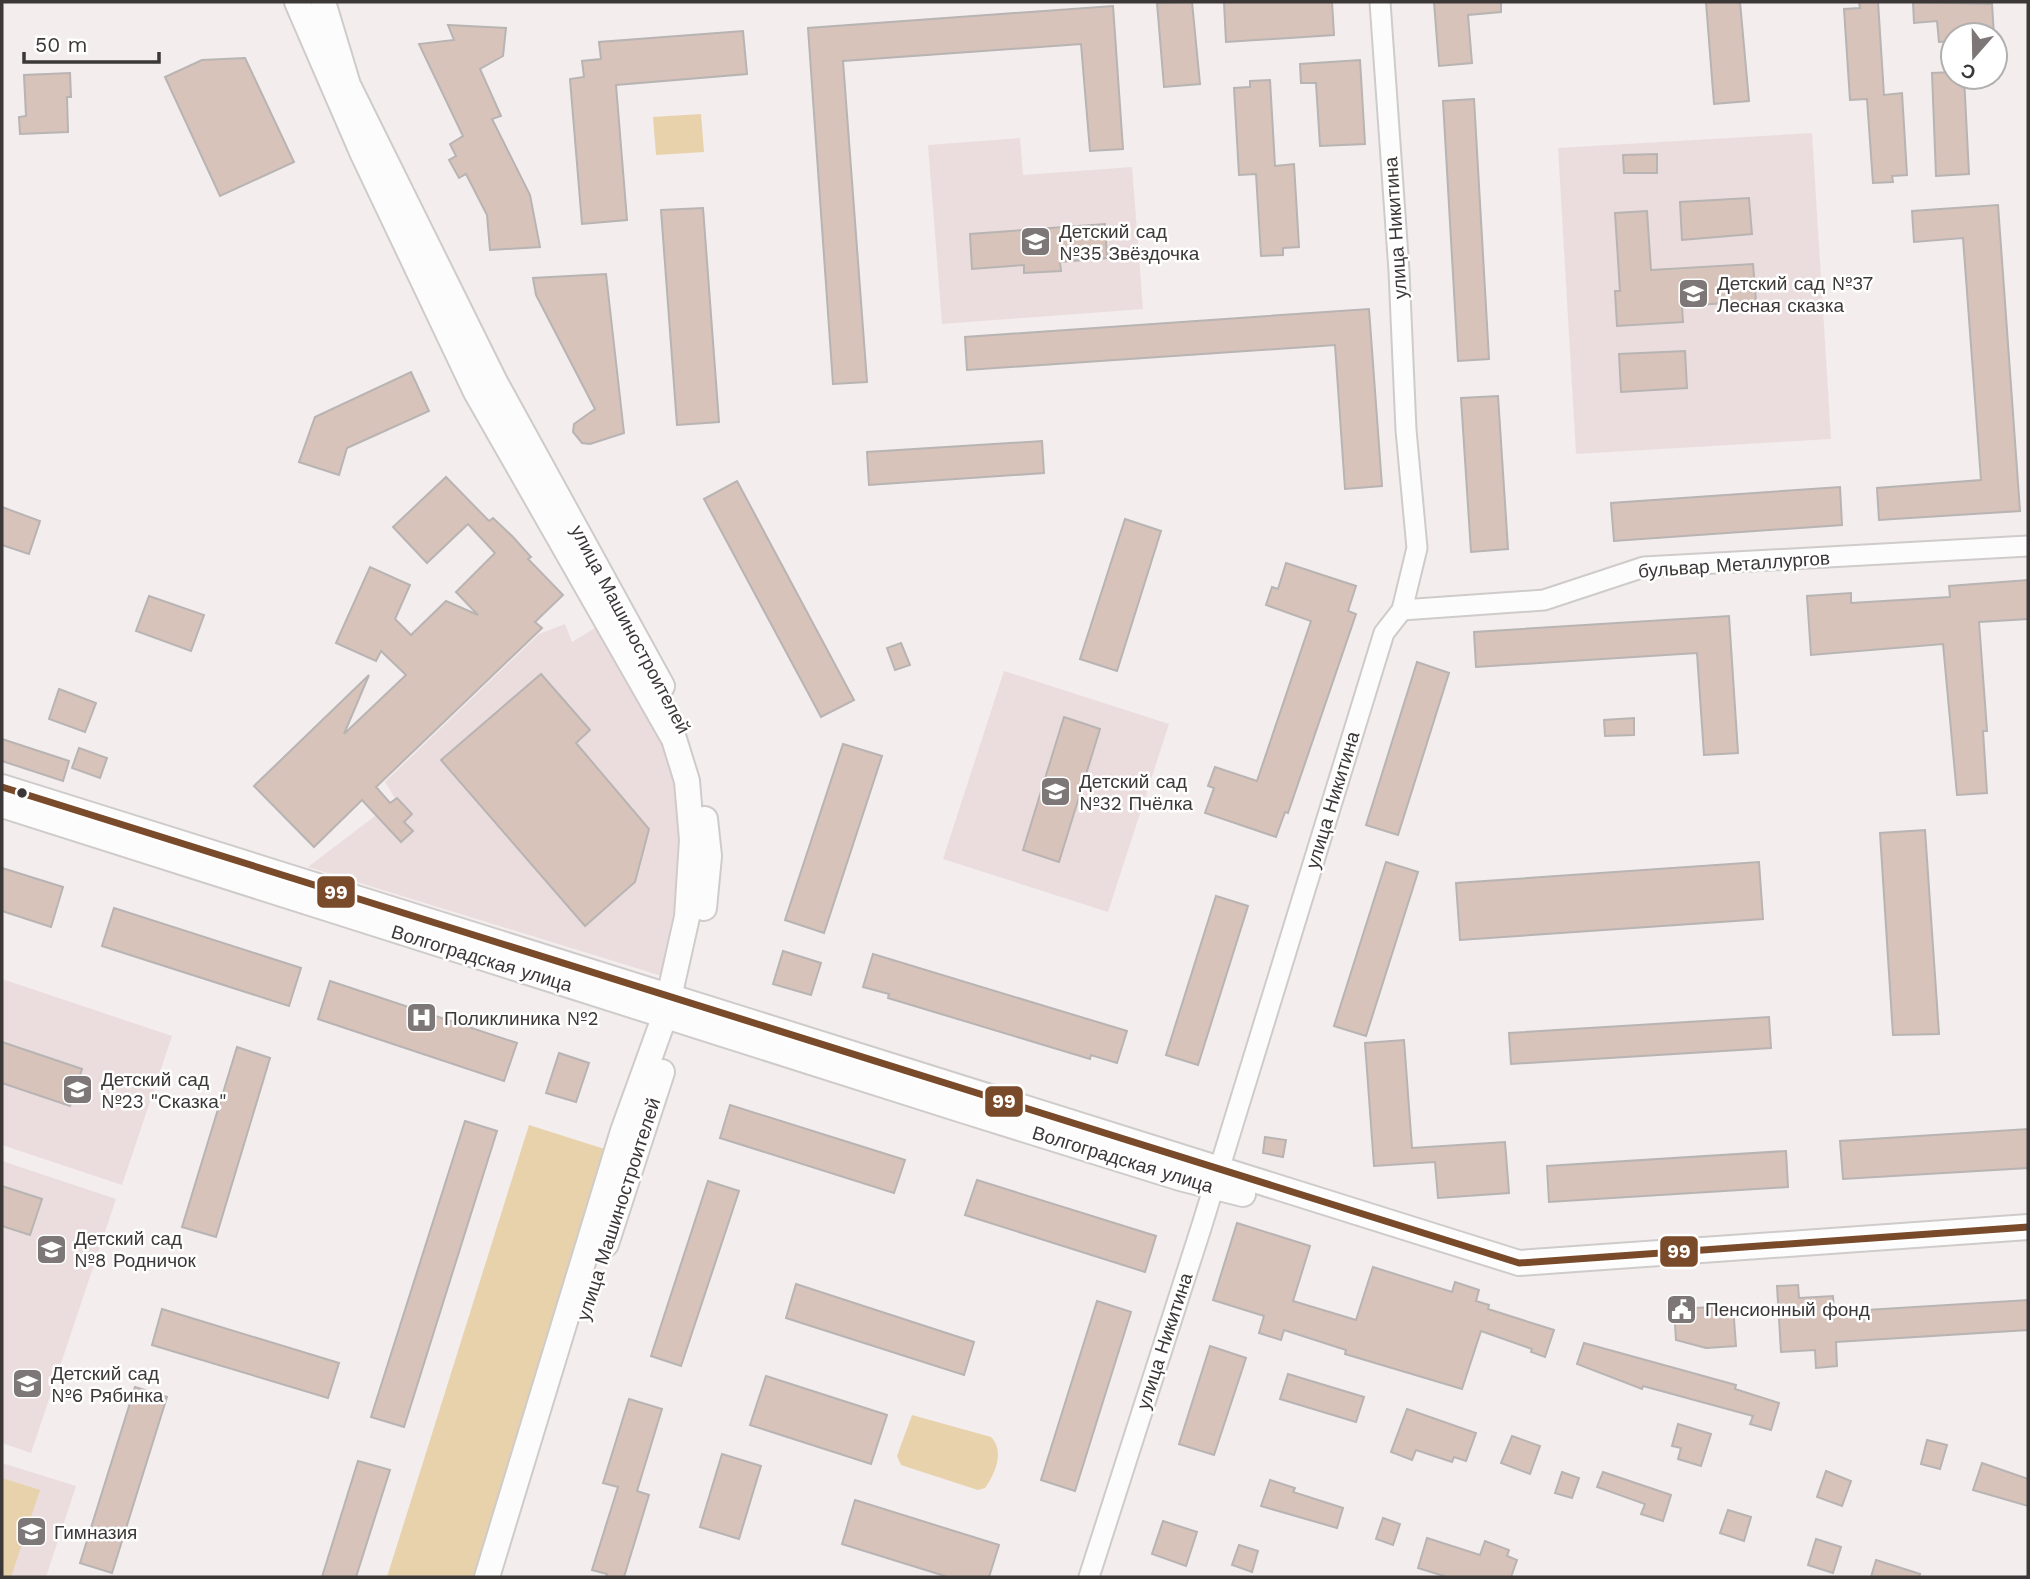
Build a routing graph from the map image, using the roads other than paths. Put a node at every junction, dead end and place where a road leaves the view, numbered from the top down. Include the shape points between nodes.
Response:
1 (297, 2) edge
2 (323, 2) edge
3 (1380, 2) edge
4 (2028, 545) edge
5 (1402, 610) junction
6 (2, 787) edge
7 (2, 805) edge
8 (674, 1008) junction
9 (1215, 1178) junction
10 (2028, 1227) edge
11 (2028, 1239) edge
12 (487, 1577) edge
13 (505, 1577) edge
14 (1089, 1577) edge

1 - 8 main road via 476,393 674,739 687,781 692,840
2 - 8 main road, улица Машиностроителей via 348,85 495,383 688,734 701,784 709,856 702,927
3 - 5 street, улица Никитина via 1417,548
4 - 5 street, бульвар Металлургов via 1644,567 1544,600
5 - 9 street, улица Никитина via 1384,633
6 - 8 main road
7 - 8 main road, Волгоградская улица via 340,914
8 - 9 main road, Волгоградская улица via 962,1111
8 - 12 main road via 623,1131
8 - 13 main road, улица Машиностроителей
9 - 10 main road via 1518,1263
9 - 11 main road, Волгоградская улица via 1417,1248 1515,1274 1557,1276
9 - 14 street, улица Никитина

